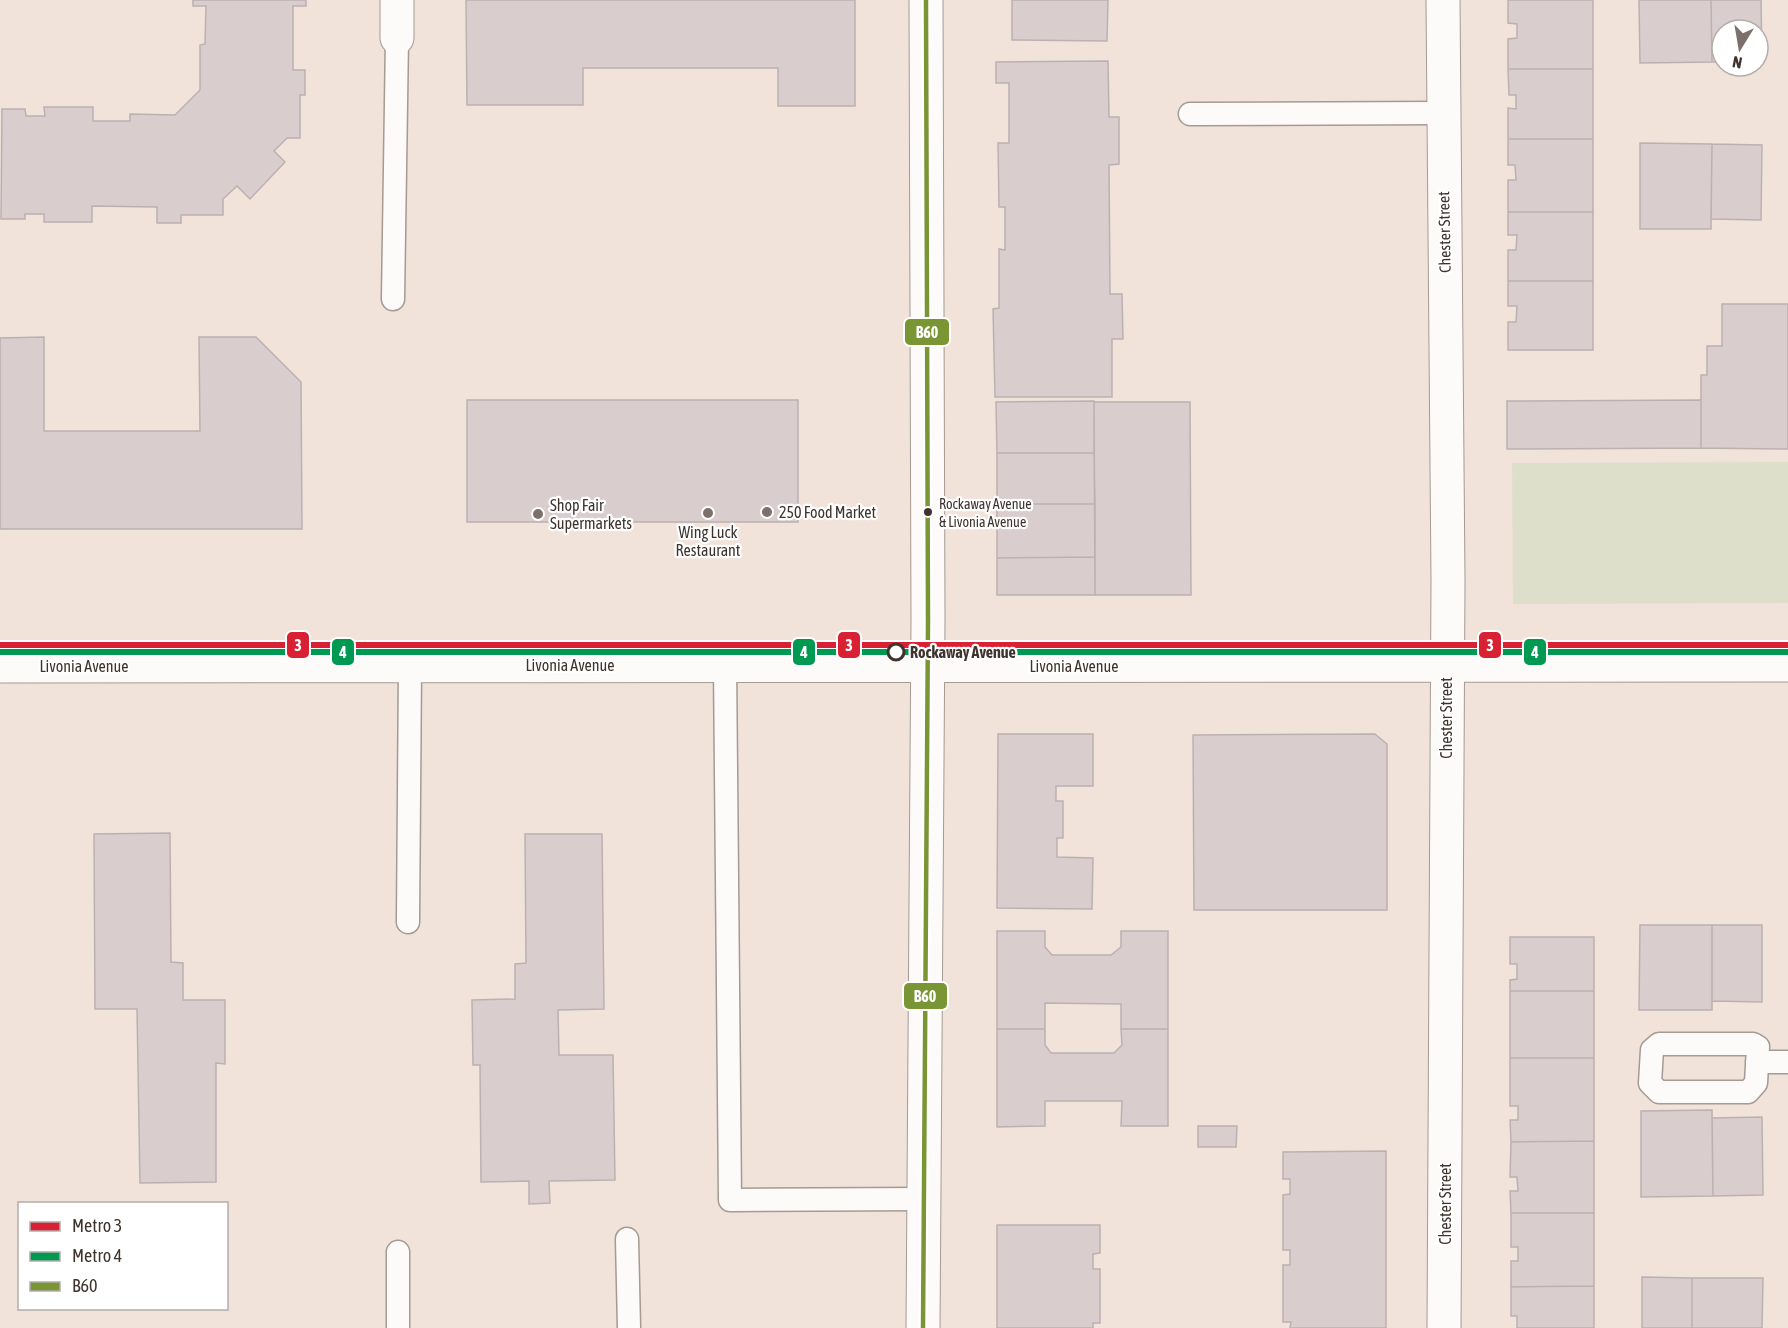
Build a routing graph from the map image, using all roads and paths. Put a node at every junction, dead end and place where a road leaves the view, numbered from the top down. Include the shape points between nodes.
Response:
1 (397, 0) edge
2 (926, 0) edge
3 (1443, 0) edge
4 (397, 38) joint
5 (1442, 113) junction
6 (1190, 114) dead end
7 (393, 299) dead end
8 (725, 664) junction
9 (1446, 664) junction
10 (1788, 665) edge
11 (0, 666) edge
12 (410, 666) junction
13 (927, 666) junction
14 (408, 922) dead end
15 (1757, 1062) junction
16 (1788, 1062) edge
17 (924, 1199) junction
18 (627, 1239) dead end
19 (398, 1252) dead end
20 (398, 1328) edge
21 (629, 1328) edge
22 (923, 1328) edge
23 (1444, 1328) edge

1 - 4 street
2 - 13 street
3 - 5 street, Chester Street
4 - 7 lane
5 - 6 lane
5 - 9 street, Chester Street
8 - 12 street, Livonia Avenue
8 - 13 street, Livonia Avenue
8 - 17 lane via 730,1200
9 - 10 street, Livonia Avenue
9 - 13 street, Livonia Avenue
9 - 23 street, Chester Street
11 - 12 street, Livonia Avenue
12 - 14 lane
13 - 17 street
15 - 15 lane via 1756,1083 1748,1092 1659,1092 1650,1083 1652,1050 1659,1044 1753,1044 1758,1047
15 - 16 lane
17 - 22 street
18 - 21 lane
19 - 20 lane

